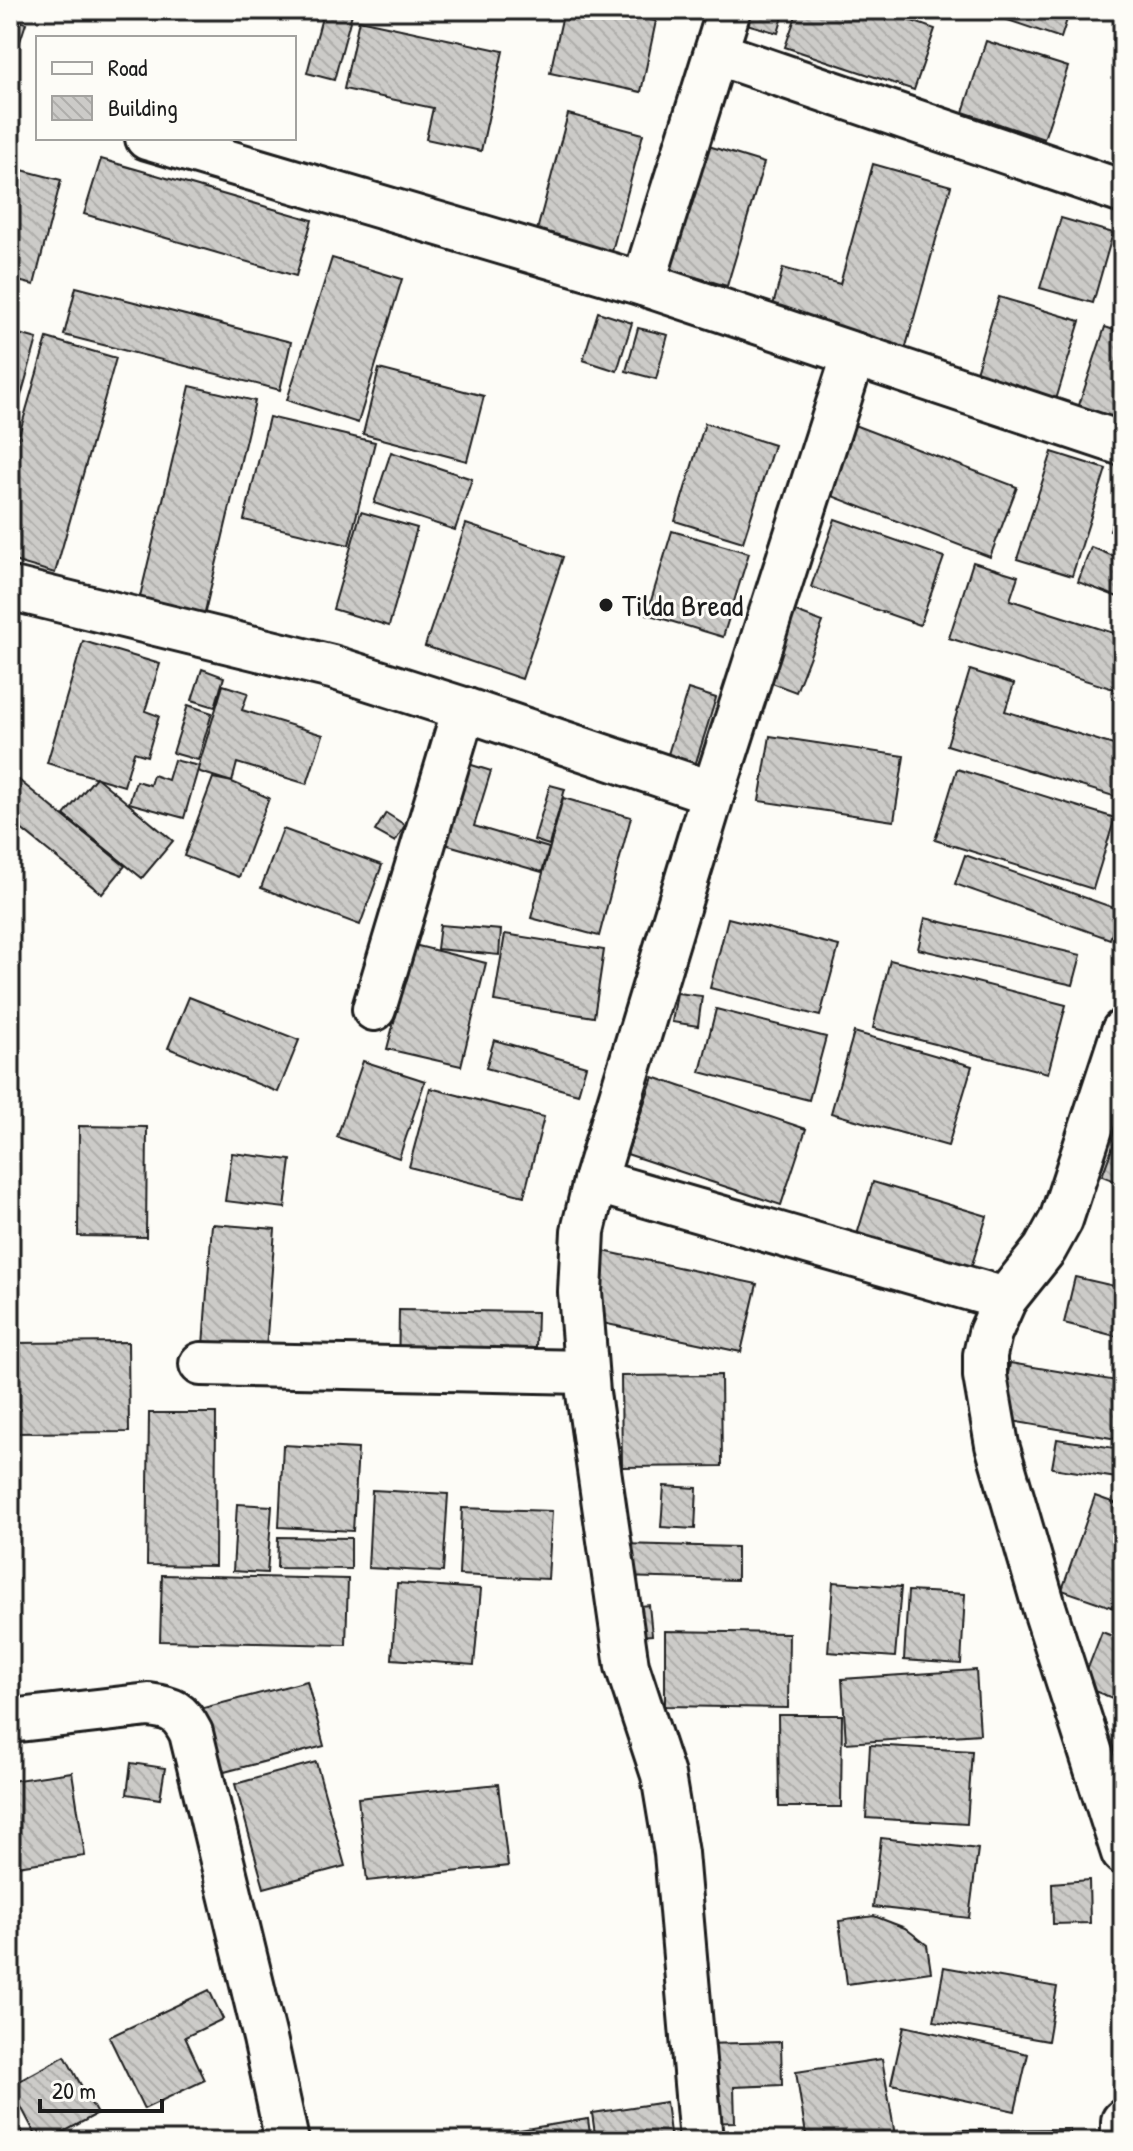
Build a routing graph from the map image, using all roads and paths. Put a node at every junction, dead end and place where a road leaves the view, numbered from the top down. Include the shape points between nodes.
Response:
1 (729, 10) edge
2 (716, 53) junction
3 (154, 140) edge
4 (1123, 192) edge
5 (643, 284) junction
6 (854, 354) junction
7 (1123, 444) edge
8 (17, 590) dead end
9 (464, 709) junction
10 (713, 793) junction
11 (374, 1009) dead end
12 (1123, 1031) edge
13 (595, 1181) junction
14 (1005, 1299) junction
15 (201, 1364) dead end
16 (586, 1372) junction
17 (10, 1721) edge
18 (1123, 1853) edge
19 (1123, 2121) edge
20 (287, 2141) edge
21 (701, 2141) edge
22 (1123, 2141) edge

1 - 2 street
2 - 4 street
2 - 5 street
3 - 5 street
5 - 6 street
6 - 7 street
6 - 10 street
8 - 9 street via 332,667
9 - 10 street
9 - 11 street
10 - 13 street
12 - 14 street via 1061,1220
13 - 14 street
13 - 16 street via 583,1231 580,1292
14 - 18 street via 985,1355 997,1445
15 - 16 street
16 - 21 street via 627,1666 663,1775 676,1853
17 - 20 street via 149,1705 167,1707 187,1725
19 - 22 street

